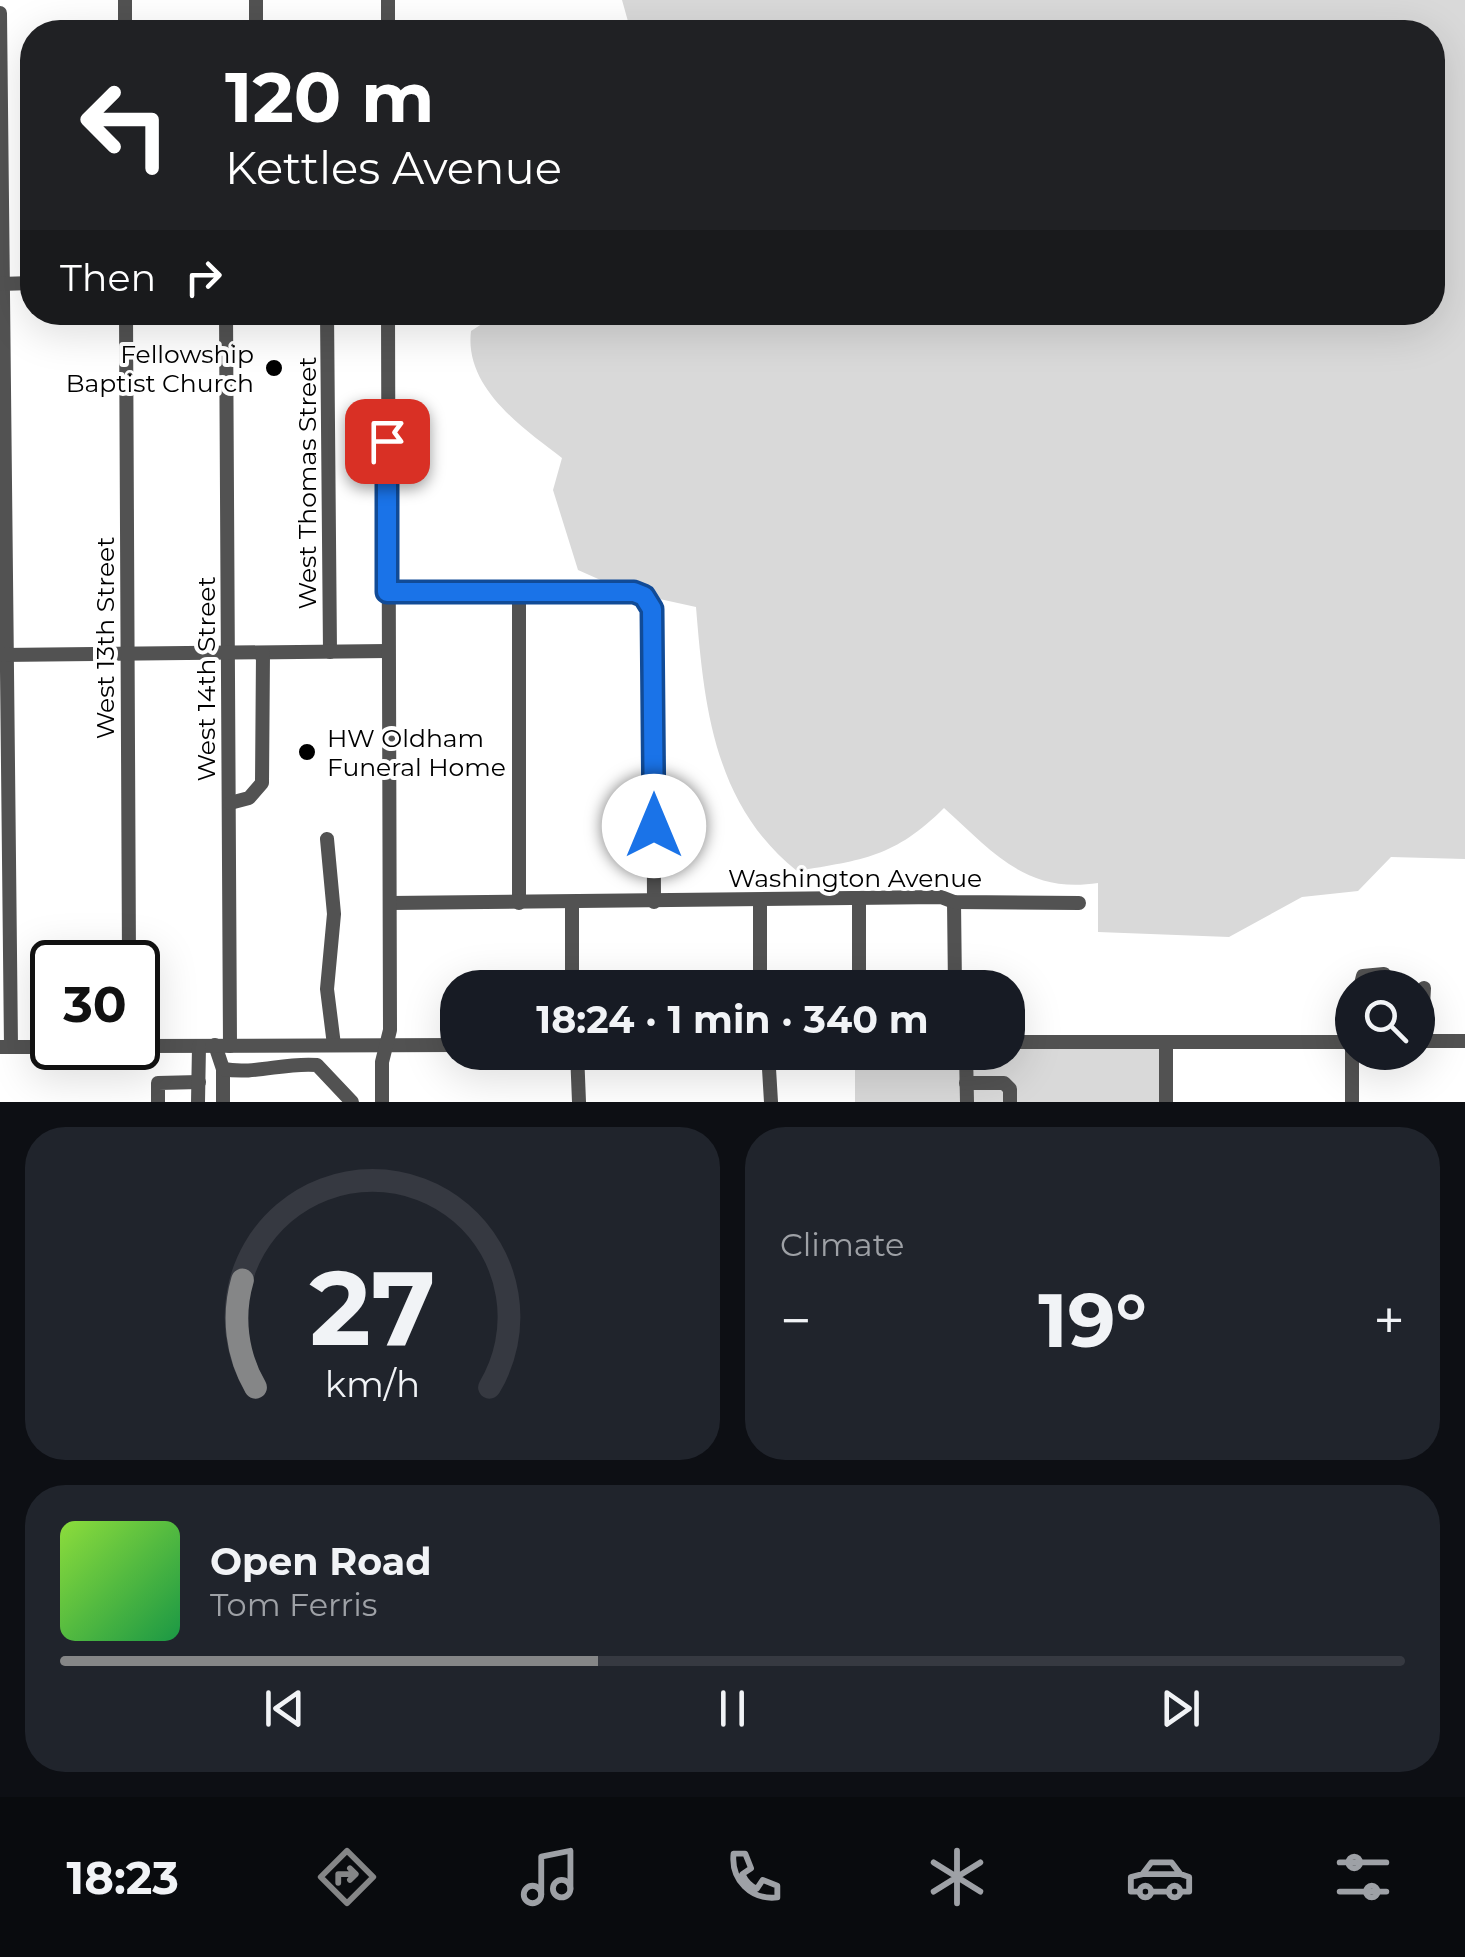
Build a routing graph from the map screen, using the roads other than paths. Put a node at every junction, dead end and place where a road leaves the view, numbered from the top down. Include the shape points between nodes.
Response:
1 (0, 13) edge
2 (0, 132) edge
3 (1, 284) edge
4 (126, 325) edge
5 (226, 325) edge
6 (328, 325) edge
7 (388, 325) edge
8 (387, 592) junction
9 (518, 592) junction
10 (388, 651) junction
11 (330, 652) junction
12 (262, 653) junction
13 (128, 654) junction
14 (229, 654) junction
15 (4, 655) edge
16 (230, 803) junction
17 (327, 839) dead end
18 (760, 900) junction
19 (859, 900) junction
20 (390, 902) junction
21 (519, 902) junction
22 (654, 902) junction
23 (954, 902) junction
24 (1080, 903) dead end
25 (572, 904) junction
26 (129, 940) edge
27 (572, 970) edge
28 (760, 970) edge
29 (859, 970) edge
30 (955, 970) edge
31 (1465, 1041) edge
32 (1025, 1042) edge
33 (1166, 1042) junction
34 (1335, 1042) edge
35 (1435, 1042) edge
36 (215, 1045) junction
37 (334, 1045) junction
38 (386, 1045) junction
39 (440, 1045) edge
40 (160, 1046) edge
41 (6, 1047) edge
42 (223, 1069) junction
43 (578, 1070) edge
44 (769, 1070) edge
45 (966, 1070) edge
46 (1352, 1070) edge
47 (198, 1082) junction
48 (966, 1083) junction
49 (158, 1102) edge
50 (198, 1102) edge
51 (224, 1102) edge
52 (352, 1102) edge
53 (382, 1102) edge
54 (579, 1102) edge
55 (771, 1102) edge
56 (967, 1102) edge
57 (1010, 1102) edge
58 (1166, 1102) edge
59 (1352, 1102) edge

1 - 2 street
2 - 3 street
3 - 15 street
4 - 13 street, West 13th Street
5 - 14 street, West 14th Street
6 - 11 street, West Thomas Street
7 - 8 street
8 - 9 street
8 - 10 street
9 - 21 street
9 - 22 street via 644,596 652,609
10 - 11 street
10 - 20 street
11 - 12 street
12 - 14 street
12 - 16 street via 262,783 248,798
13 - 14 street
13 - 15 street
13 - 26 street, West 13th Street
14 - 16 street, West 14th Street
15 - 41 street
16 - 36 street, West 14th Street
17 - 37 street via 334,914 327,989
18 - 19 street, Washington Avenue
18 - 22 street, Washington Avenue
18 - 28 street
19 - 23 street, Washington Avenue
19 - 29 street
20 - 21 street, Washington Avenue
20 - 38 street
21 - 25 street, Washington Avenue
22 - 25 street, Washington Avenue
23 - 24 street, Washington Avenue
23 - 30 street
25 - 27 street
31 - 35 street
32 - 33 street
33 - 34 street
33 - 58 street
36 - 37 street
36 - 40 street
36 - 42 street
36 - 47 street, West 14th Street
37 - 38 street
38 - 39 street
38 - 53 street
42 - 51 street
42 - 52 street via 246,1074 290,1063 317,1065
43 - 54 street
44 - 55 street
45 - 48 street
46 - 59 street
47 - 49 street via 158,1083
47 - 50 street, West 14th Street
48 - 56 street
48 - 57 street via 1004,1083

